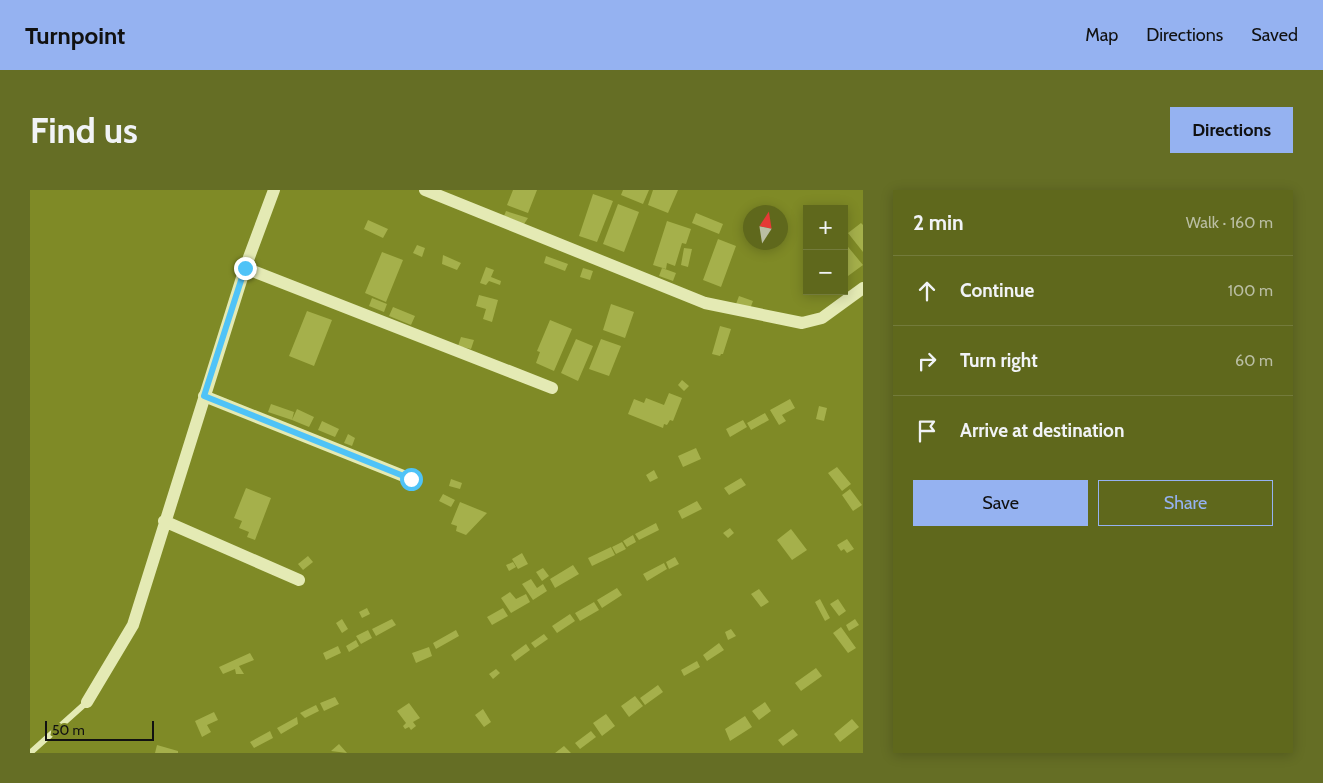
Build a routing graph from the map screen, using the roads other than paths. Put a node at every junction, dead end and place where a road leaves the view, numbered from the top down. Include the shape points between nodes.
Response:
1 (274, 190) edge
2 (425, 190) edge
3 (245, 268) junction
4 (863, 288) edge
5 (552, 388) dead end
6 (204, 396) junction
7 (411, 479) dead end
8 (164, 521) junction
9 (299, 580) dead end
10 (87, 702) joint
11 (30, 753) edge

1 - 3 street
2 - 4 street via 705,303 802,323 822,318
3 - 5 street
3 - 6 street
6 - 7 street
6 - 8 street
8 - 9 street
8 - 10 street via 133,625
10 - 11 lane

